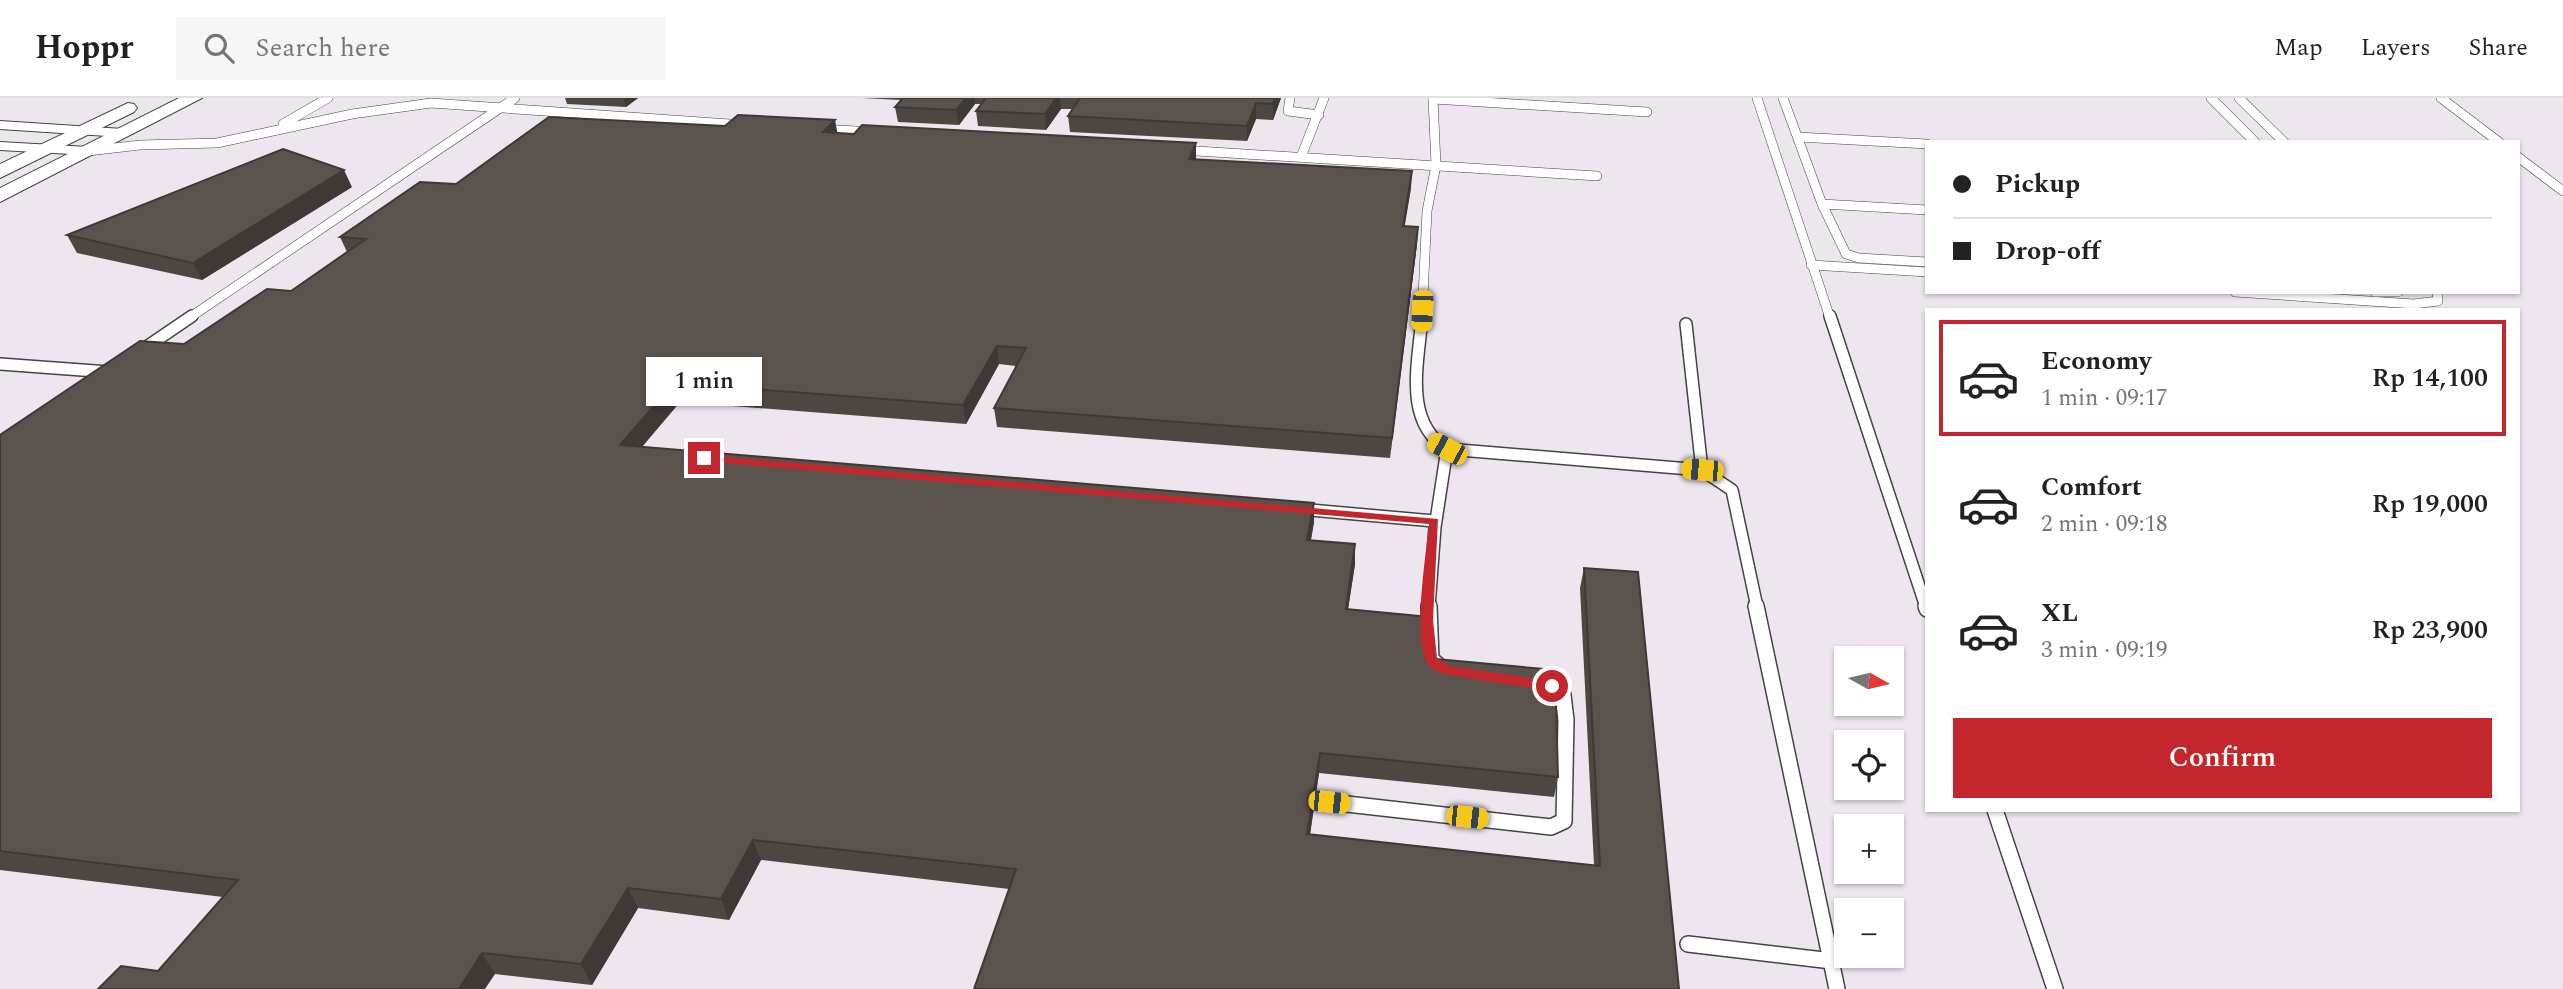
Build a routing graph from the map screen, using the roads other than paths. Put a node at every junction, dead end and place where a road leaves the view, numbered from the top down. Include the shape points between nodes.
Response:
1 (149, 98) edge
2 (193, 98) edge
3 (328, 98) edge
4 (440, 98) edge
5 (514, 98) edge
6 (1290, 98) edge
7 (1324, 98) edge
8 (1433, 98) edge
9 (1757, 98) edge
10 (1783, 98) edge
11 (2203, 98) edge
12 (2211, 98) edge
13 (2239, 98) edge
14 (2441, 98) edge
15 (431, 103) junction
16 (498, 110) junction
17 (1647, 112) dead end
18 (1319, 115) junction
19 (0, 125) edge
20 (761, 125) edge
21 (816, 129) edge
22 (274, 130) junction
23 (82, 131) junction
24 (123, 133) junction
25 (885, 133) edge
26 (1798, 137) junction
27 (2253, 140) edge
28 (2282, 140) edge
29 (2496, 140) edge
30 (1925, 144) edge
31 (140, 145) junction
32 (0, 146) edge
33 (46, 149) junction
34 (1176, 149) edge
35 (88, 151) junction
36 (1301, 157) junction
37 (2520, 159) edge
38 (1436, 165) junction
39 (0, 172) edge
40 (1597, 176) dead end
41 (2563, 191) edge
42 (0, 196) edge
43 (1822, 204) junction
44 (1925, 210) edge
45 (1925, 262) edge
46 (1811, 265) junction
47 (1925, 272) edge
48 (2265, 294) edge
49 (2437, 294) edge
50 (1686, 324) dead end
51 (132, 357) edge
52 (0, 364) edge
53 (121, 365) edge
54 (110, 373) junction
55 (99, 380) edge
56 (1447, 449) junction
57 (1702, 470) junction
58 (1283, 508) edge
59 (1434, 521) junction
60 (1925, 603) edge
61 (1449, 671) edge
62 (1526, 682) edge
63 (1329, 802) dead end
64 (1996, 812) edge
65 (1688, 944) dead end
66 (1832, 961) junction
67 (1837, 989) edge
68 (2055, 989) edge

1 - 23 street
2 - 24 street
3 - 22 lane
4 - 15 lane
5 - 16 lane
6 - 18 lane via 1288,111
7 - 18 lane
8 - 17 lane
8 - 38 lane
9 - 46 lane
10 - 26 lane
11 - 12 lane
12 - 27 lane
13 - 28 lane
14 - 29 lane
15 - 16 lane
15 - 22 lane
16 - 20 lane
16 - 51 lane
18 - 36 lane
19 - 23 street
21 - 25 lane
22 - 31 lane via 217,143
23 - 24 street
23 - 33 street
24 - 31 lane
24 - 35 street
26 - 30 lane
26 - 43 lane
31 - 35 lane
32 - 33 street
33 - 35 street
33 - 39 street
34 - 36 lane
35 - 42 street
36 - 38 lane
37 - 41 lane
38 - 40 lane
38 - 56 lane via 1427,211 1417,408 1423,430
43 - 44 lane
43 - 45 lane via 1846,254
46 - 47 lane
46 - 60 lane
48 - 49 lane via 2414,304 2438,301
50 - 57 lane
52 - 54 lane
53 - 54 lane
54 - 55 lane
56 - 57 lane
56 - 59 lane
57 - 66 lane via 1725,483 1735,498
58 - 59 lane
59 - 61 lane via 1427,620 1431,659
62 - 63 lane via 1552,686 1563,695 1564,821 1551,827
64 - 68 lane
65 - 66 lane
66 - 67 lane

